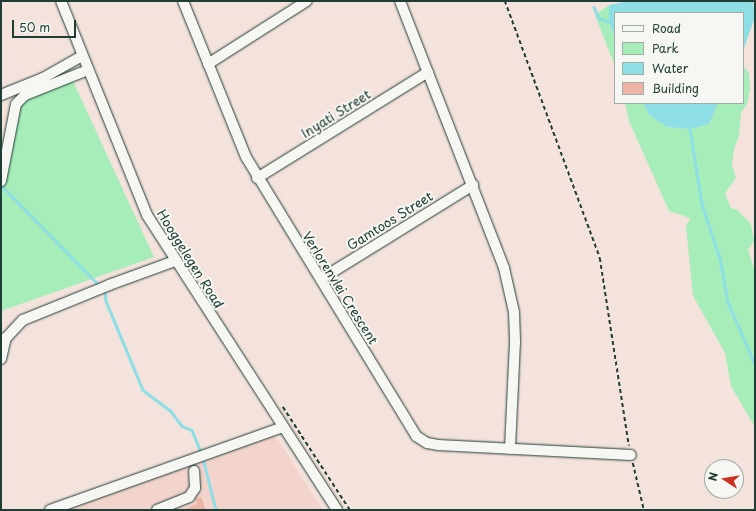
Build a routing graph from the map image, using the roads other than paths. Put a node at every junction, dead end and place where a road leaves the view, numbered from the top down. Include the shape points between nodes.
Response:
1 (60, 1) edge
2 (183, 1) edge
3 (307, 1) edge
4 (400, 1) edge
5 (82, 56) junction
6 (208, 64) junction
7 (88, 70) junction
8 (428, 72) junction
9 (1, 95) edge
10 (257, 178) junction
11 (1, 181) edge
12 (473, 185) junction
13 (175, 261) junction
14 (321, 280) junction
15 (1, 359) edge
16 (284, 427) junction
17 (510, 448) junction
18 (631, 455) road end
19 (194, 471) dead end
20 (50, 510) edge
21 (157, 510) edge
22 (337, 510) edge

1 - 5 street, Hooggelegen Road
2 - 6 street, Verlorenvlei Crescent
3 - 6 street
4 - 8 street
5 - 7 street, Hooggelegen Road
5 - 9 street via 43,78
6 - 10 street, Verlorenvlei Crescent via 234,132
7 - 11 street via 25,95 16,104
7 - 13 street, Hooggelegen Road via 139,201
8 - 10 street, Inyati Street
8 - 12 street
10 - 14 street, Verlorenvlei Crescent
12 - 14 street, Gamtoos Street
12 - 17 street via 504,268 514,312 515,350
13 - 15 street via 23,320 6,338
13 - 16 street, Hooggelegen Road
14 - 17 street, Verlorenvlei Crescent via 416,436 427,443
16 - 20 street
16 - 22 street, Hooggelegen Road
17 - 18 street, Verlorenvlei Crescent
19 - 21 street via 195,488 190,497

